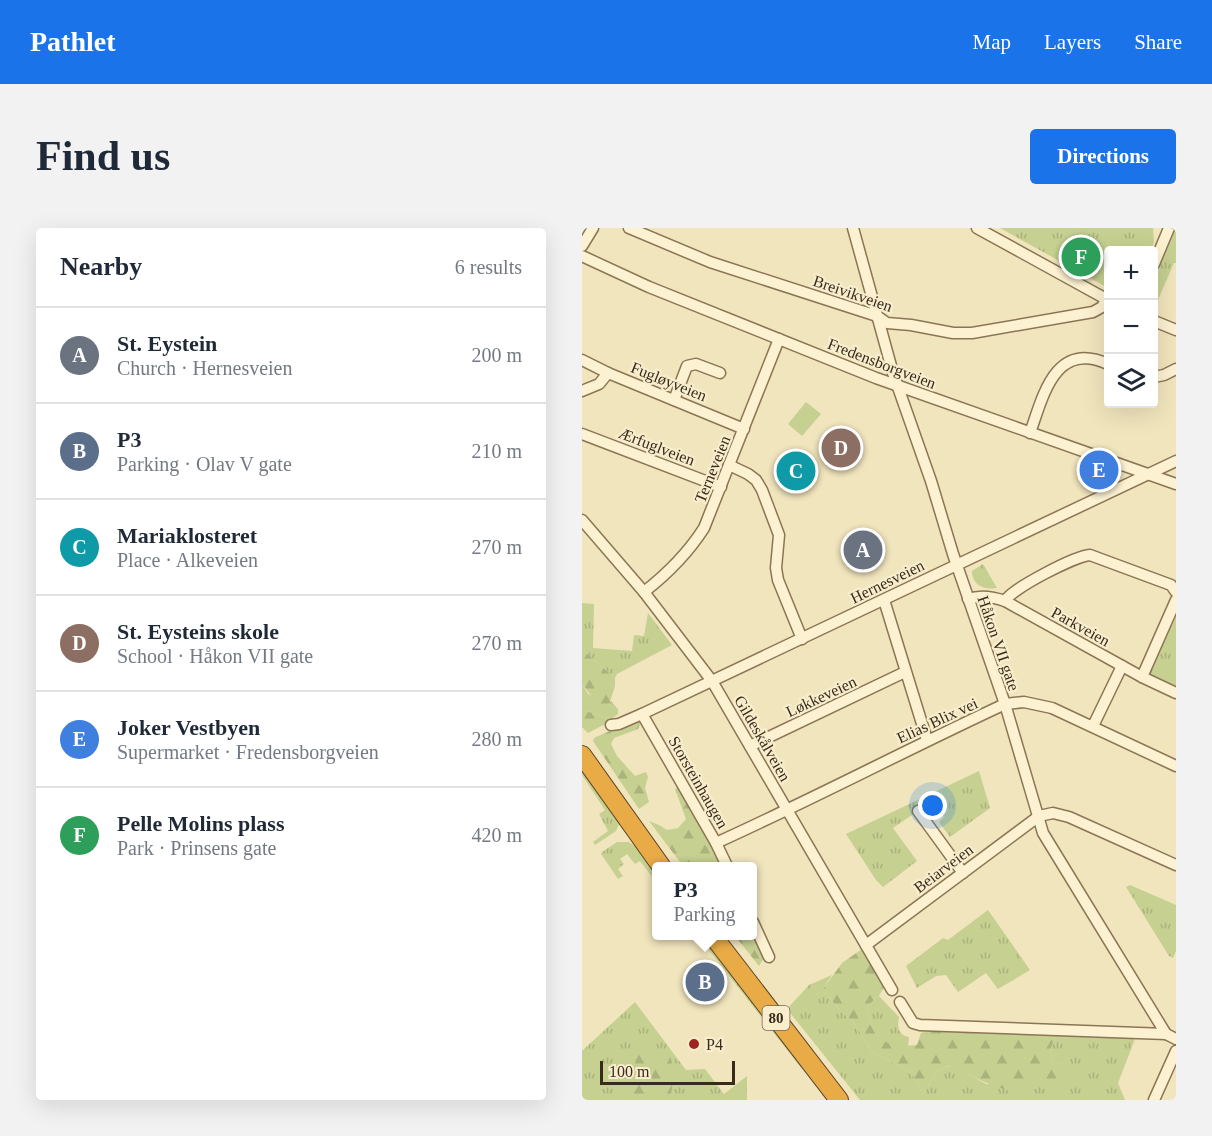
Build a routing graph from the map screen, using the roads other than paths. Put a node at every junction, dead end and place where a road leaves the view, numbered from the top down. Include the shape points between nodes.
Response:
1 (594, 228) edge
2 (629, 228) edge
3 (853, 228) edge
4 (977, 228) edge
5 (1168, 228) edge
6 (582, 246) edge
7 (1158, 254) edge
8 (582, 256) edge
9 (1104, 297) edge
10 (1107, 300) edge
11 (877, 316) junction
12 (1158, 323) edge
13 (1176, 330) edge
14 (779, 339) junction
15 (582, 360) edge
16 (1104, 363) edge
17 (1176, 369) edge
18 (608, 373) junction
19 (720, 373) dead end
20 (1158, 376) edge
21 (898, 384) junction
22 (582, 392) edge
23 (674, 400) junction
24 (744, 429) junction
25 (1030, 433) junction
26 (582, 434) edge
27 (1176, 461) edge
28 (729, 465) junction
29 (1150, 474) junction
30 (1176, 484) edge
31 (721, 487) junction
32 (582, 520) edge
33 (957, 565) junction
34 (644, 592) junction
35 (1176, 592) edge
36 (968, 599) junction
37 (884, 600) junction
38 (1176, 600) edge
39 (1005, 601) junction
40 (802, 639) junction
41 (1122, 666) junction
42 (905, 672) junction
43 (1142, 677) junction
44 (712, 681) junction
45 (1176, 693) edge
46 (1005, 704) junction
47 (642, 714) junction
48 (611, 725) dead end
49 (1093, 726) junction
50 (927, 740) junction
51 (750, 746) junction
52 (582, 755) edge
53 (1176, 766) edge
54 (788, 810) junction
55 (918, 810) dead end
56 (1039, 816) junction
57 (716, 843) junction
58 (657, 862) edge
59 (725, 862) edge
60 (1176, 865) edge
61 (963, 873) junction
62 (757, 931) edge
63 (716, 940) edge
64 (866, 945) junction
65 (769, 957) dead end
66 (892, 990) dead end
67 (900, 1002) dead end
68 (1171, 1037) edge
69 (1176, 1051) edge
70 (839, 1100) edge
71 (1154, 1100) edge

1 - 6 street
2 - 11 street, Breivikveien via 710,262
3 - 11 street, Håkon VII gate
4 - 9 street
5 - 7 street
8 - 14 street, Fredensborgveien
10 - 11 street, Breivikveien via 1093,312 972,333 887,323
11 - 21 street, Håkon VII gate
12 - 13 street
14 - 21 street, Fredensborgveien
14 - 24 street, Terneveien
15 - 18 street, Fugløyveien
16 - 25 street via 1089,359 1059,369 1048,382
17 - 20 street
18 - 22 street via 599,384
18 - 23 street, Fugløyveien
19 - 23 street via 696,364 687,366
21 - 25 street, Fredensborgveien
21 - 33 street, Håkon VII gate
23 - 24 street, Fugløyveien
24 - 28 street, Terneveien
25 - 29 street, Fredensborgveien
26 - 31 street, Ærfuglveien
27 - 29 street, Hernesveien
28 - 31 street, Terneveien
28 - 40 street via 756,480 762,490 779,535 777,580
29 - 30 street, Fredensborgveien
29 - 33 street, Hernesveien
31 - 34 street, Terneveien via 695,542
32 - 34 street, Gildeskålveien
33 - 36 street, Håkon VII gate
33 - 37 street, Hernesveien
34 - 44 street, Gildeskålveien
35 - 39 street via 1171,585 1090,555 1013,591
36 - 39 street, Parkveien
36 - 46 street, Håkon VII gate
37 - 40 street, Hernesveien
37 - 42 street
38 - 43 street
39 - 41 street, Parkveien
40 - 44 street, Hernesveien
41 - 43 street, Parkveien
41 - 49 street
42 - 50 street
42 - 51 street, Løkkeveien
43 - 45 street, Parkveien
44 - 47 street, Hernesveien
44 - 51 street, Gildeskålveien
46 - 49 street, Elias Blix vei via 1042,705
46 - 50 street, Elias Blix vei
46 - 56 street, Håkon VII gate
47 - 48 street, Hernesveien
47 - 57 street, Storsteinhaugen
49 - 53 street, Elias Blix vei
50 - 54 street, Elias Blix vei
51 - 54 street, Gildeskålveien
52 - 58 highway
54 - 57 street, Elias Blix vei
54 - 64 street, Gildeskålveien
55 - 61 street
56 - 60 street via 1053,813 1069,817
56 - 61 street, Beiarveien
56 - 68 street, Håkon VII gate via 1047,841
57 - 59 street, Storsteinhaugen
61 - 64 street, Beiarveien
62 - 65 street
63 - 70 highway, 80
64 - 66 street, Gildeskålveien
67 - 68 street via 913,1023 920,1025
69 - 71 street

